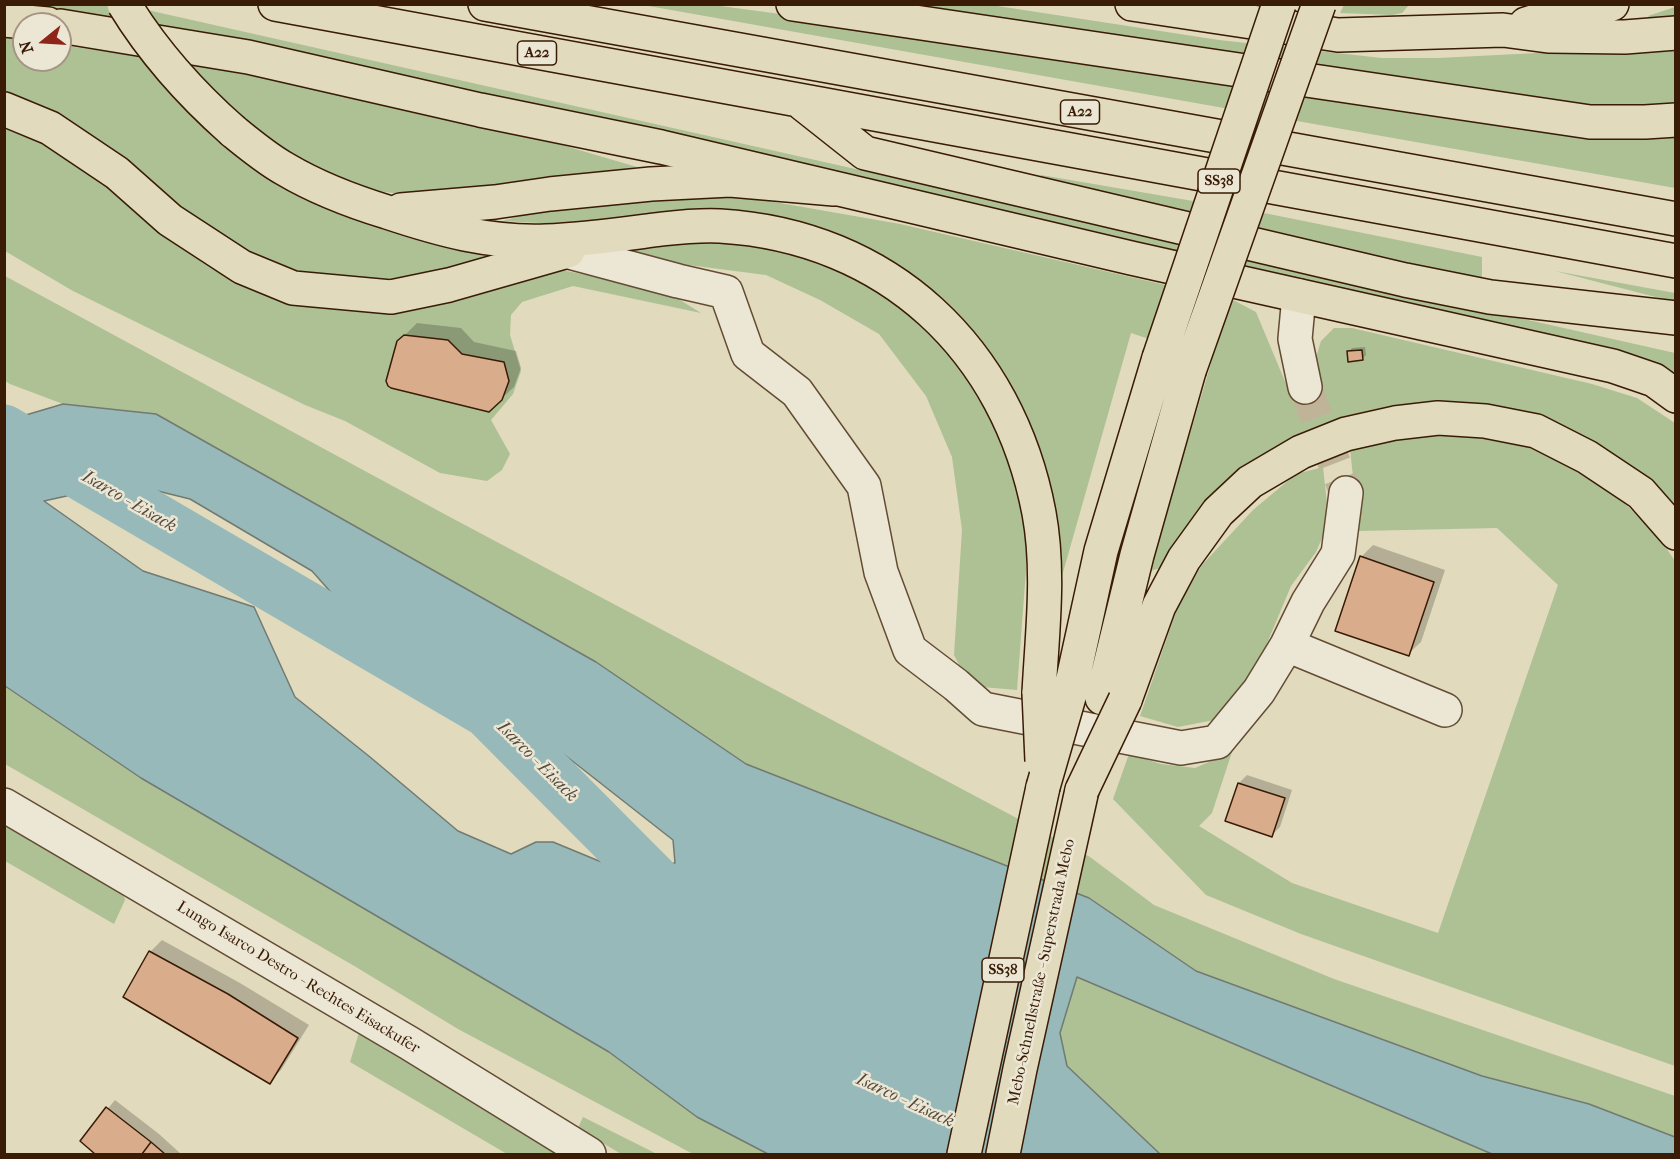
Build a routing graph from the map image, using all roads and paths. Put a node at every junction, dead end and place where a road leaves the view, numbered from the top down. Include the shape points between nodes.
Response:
1 (124, 4) edge
2 (275, 4) edge
3 (485, 4) edge
4 (793, 4) edge
5 (1132, 4) edge
6 (1279, 4) edge
7 (1319, 4) edge
8 (1606, 5) edge
9 (72, 28) edge
10 (1503, 30) junction
11 (1676, 33) edge
12 (799, 101) junction
13 (4, 109) edge
14 (1676, 120) edge
15 (834, 189) junction
16 (384, 212) junction
17 (1676, 219) edge
18 (615, 234) junction
19 (566, 251) junction
20 (1676, 261) edge
21 (1299, 296) junction
22 (1676, 318) edge
23 (1668, 386) edge
24 (1305, 387) tunnel mouth
25 (1346, 493) tunnel mouth
26 (1676, 533) edge
27 (1287, 645) junction
28 (1054, 695) junction
29 (1114, 699) junction
30 (1445, 710) dead end
31 (4, 805) edge
32 (589, 1155) edge
33 (964, 1155) edge
34 (1003, 1155) edge

1 - 16 main road, bridge via 140,32 200,102 260,153 338,196
2 - 12 main road, A22
3 - 17 main road, A22
4 - 14 main road via 1590,122
5 - 10 main road via 1338,35
6 - 28 main road, SS38, bridge via 1160,358
7 - 29 main road, SS38, bridge via 1189,371 1137,555
8 - 10 main road
9 - 15 main road via 248,57
10 - 11 main road via 1548,36
12 - 20 main road, A22
12 - 22 main road via 865,153 1405,280 1490,297
13 - 19 main road via 50,128 117,173 170,220 242,267 293,288 391,297 449,285
15 - 16 main road via 730,180 651,184
15 - 21 main road
16 - 18 main road via 438,229 494,239 545,241
18 - 19 main road
18 - 28 main road via 716,225 783,235 861,263 921,302 947,327 992,385 1030,475 1040,515
19 - 27 street via 726,292 748,354 797,392 864,486 881,572 910,650 982,709 1181,748 1218,742 1259,691
21 - 23 main road via 1613,366
21 - 24 street via 1295,339
25 - 27 street via 1338,554
26 - 29 main road via 1641,492 1587,457 1536,431 1485,421 1438,418 1346,434 1301,452 1250,482 1218,512 1184,559
27 - 30 street
28 - 33 main road, SS38, bridge via 1043,787
29 - 34 main road, Mebo-Schnellstraße - Superstrada Mebo / SS38, bridge via 1082,790
31 - 32 street, Lungo Isarco Destro - Rechtes Eisackufer via 409,1043

